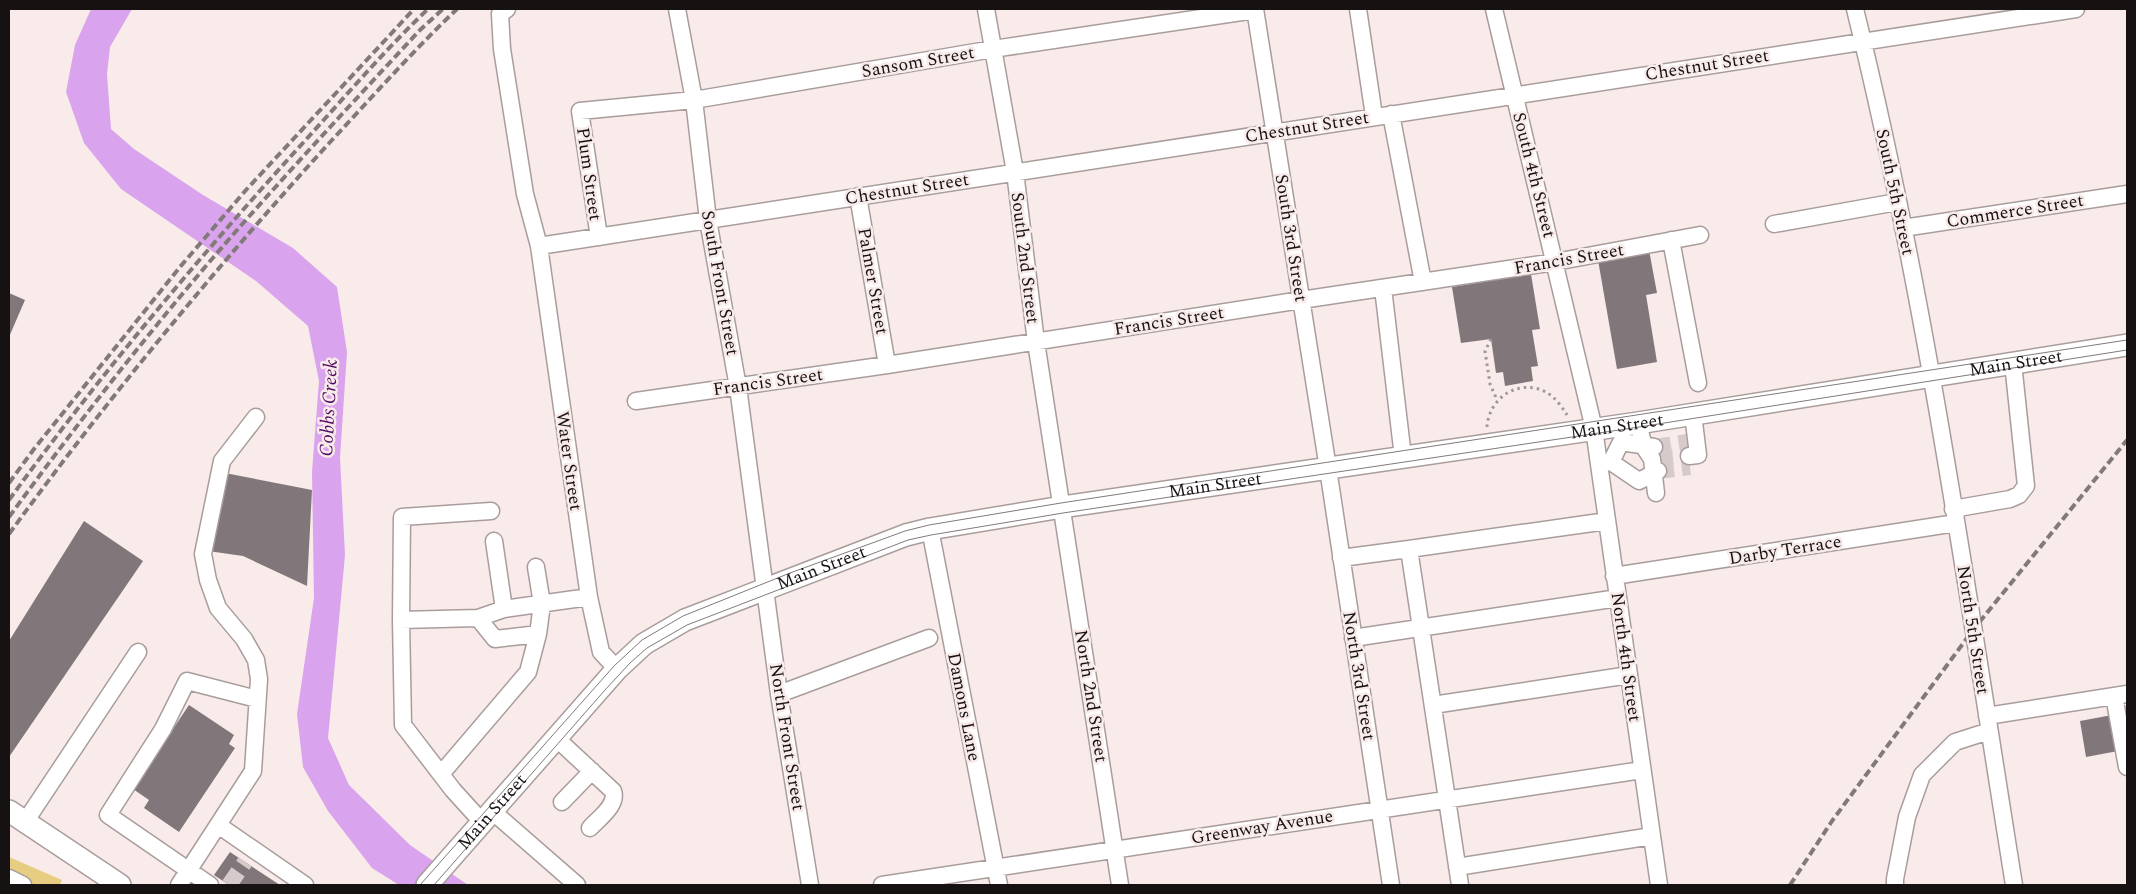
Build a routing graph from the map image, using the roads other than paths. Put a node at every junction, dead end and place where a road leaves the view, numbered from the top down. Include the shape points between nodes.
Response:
1 (507, 9) edge
2 (677, 9) edge
3 (986, 9) edge
4 (1358, 9) edge
5 (1494, 9) edge
6 (1855, 9) edge
7 (2076, 9) edge
8 (1255, 10) edge
9 (2006, 14) edge
10 (1863, 41) junction
11 (993, 49) junction
12 (1515, 95) junction
13 (694, 100) junction
14 (580, 111) joint
15 (1391, 114) junction
16 (1374, 116) junction
17 (1274, 132) junction
18 (1014, 172) junction
19 (2127, 194) edge
20 (858, 196) junction
21 (1897, 202) junction
22 (708, 220) junction
23 (1774, 224) dead end
24 (1903, 228) junction
25 (1700, 235) dead end
26 (599, 237) junction
27 (1672, 240) junction
28 (538, 246) junction
29 (1555, 262) junction
30 (1423, 282) junction
31 (1383, 288) junction
32 (1301, 300) junction
33 (1036, 342) junction
34 (2127, 345) edge
35 (2013, 363) junction
36 (887, 365) junction
37 (1932, 375) junction
38 (1698, 383) dead end
39 (738, 387) junction
40 (636, 401) dead end
41 (1693, 414) junction
42 (256, 417) dead end
43 (1638, 423) junction
44 (1594, 430) junction
45 (1692, 452) dead end
46 (1403, 457) junction
47 (1653, 459) junction
48 (1605, 462) junction
49 (1328, 468) junction
50 (1656, 493) dead end
51 (1062, 507) junction
52 (491, 511) dead end
53 (1955, 516) junction
54 (1606, 521) junction
55 (930, 529) junction
56 (494, 541) dead end
57 (1409, 549) junction
58 (1341, 558) junction
59 (536, 567) dead end
60 (1614, 576) junction
61 (766, 588) junction
62 (589, 597) junction
63 (1618, 598) junction
64 (542, 604) junction
65 (504, 609) junction
66 (478, 618) junction
67 (401, 620) junction
68 (1422, 627) junction
69 (538, 634) junction
70 (929, 638) dead end
71 (1353, 638) junction
72 (138, 652) dead end
73 (617, 669) junction
74 (1629, 675) junction
75 (779, 694) junction
76 (2121, 695) edge
77 (257, 699) junction
78 (1433, 705) junction
79 (1988, 724) junction
80 (556, 738) junction
81 (2127, 767) edge
82 (592, 770) junction
83 (1642, 770) junction
84 (441, 774) junction
85 (1446, 799) junction
86 (562, 802) dead end
87 (1379, 809) junction
88 (17, 816) edge
89 (487, 817) junction
90 (218, 825) junction
91 (590, 828) dead end
92 (1652, 836) junction
93 (1114, 850) junction
94 (1457, 867) junction
95 (996, 868) junction
96 (9, 878) edge
97 (184, 878) edge
98 (284, 879) edge
99 (23, 885) edge
100 (120, 885) edge
101 (210, 885) edge
102 (304, 885) edge
103 (427, 885) edge
104 (577, 885) edge
105 (810, 885) edge
106 (882, 885) edge
107 (998, 885) edge
108 (1120, 885) edge
109 (1391, 885) edge
110 (1460, 885) edge
111 (1659, 885) edge
112 (1896, 885) edge
113 (2014, 885) edge

1 - 28 street, Water Street via 500,14 502,49 525,194
2 - 13 street, South Front Street
3 - 11 street, South 2nd Street
4 - 16 street
5 - 12 street, South 4th Street
6 - 10 street, South 5th Street
7 - 9 street, Chestnut Street
8 - 11 street, Sansom Street
8 - 17 street, South 3rd Street
9 - 10 street, Chestnut Street
10 - 12 street, Chestnut Street
10 - 21 street, South 5th Street
11 - 13 street, Sansom Street
11 - 18 street, South 2nd Street
12 - 15 street, Chestnut Street
12 - 29 street, South 4th Street
13 - 14 street, Sansom Street
13 - 22 street, South Front Street
14 - 26 street, Plum Street
15 - 16 street, Chestnut Street
15 - 30 street
16 - 17 street, Chestnut Street
17 - 18 street, Chestnut Street
17 - 32 street, South 3rd Street
18 - 20 street, Chestnut Street
18 - 33 street, South 2nd Street
19 - 24 street, Commerce Street
20 - 22 street, Chestnut Street
20 - 36 street, Palmer Street
21 - 23 street
21 - 24 street, South 5th Street
22 - 26 street, Chestnut Street
22 - 39 street, South Front Street
24 - 37 street, South 5th Street
25 - 27 street, Francis Street
26 - 28 street, Chestnut Street
27 - 29 street, Francis Street
27 - 38 street
28 - 62 street, Water Street
29 - 30 street, Francis Street
29 - 44 street, South 4th Street
30 - 31 street, Francis Street
31 - 32 street, Francis Street
31 - 46 street
32 - 33 street, Francis Street
32 - 49 street, South 3rd Street
33 - 36 street, Francis Street
33 - 51 street, South 2nd Street
34 - 35 main road, Main Street
35 - 37 main road, Main Street
35 - 53 street, Darby Terrace via 2026,486 2019,495 2010,499
36 - 39 street, Francis Street
37 - 41 main road, Main Street
37 - 53 street, North 5th Street
39 - 40 street, Francis Street
39 - 61 street, South Front Street
41 - 43 main road, Main Street
41 - 45 street
42 - 77 street via 222,461 203,554 218,608 256,660 259,679
43 - 44 main road, Main Street
43 - 47 street
44 - 46 main road, Main Street
44 - 48 street, North 4th Street
46 - 49 main road, Main Street
47 - 48 street via 1621,442
47 - 48 street via 1639,481
47 - 50 street
48 - 54 street, North 4th Street
49 - 51 main road, Main Street
49 - 58 street, North 3rd Street
51 - 55 main road, Main Street
51 - 93 street, North 2nd Street
52 - 67 street via 402,517
53 - 60 street, Darby Terrace
53 - 79 street, North 5th Street
54 - 57 street
54 - 60 street, North 4th Street
55 - 61 main road, Main Street
55 - 95 street, Damons Lane
56 - 65 street
57 - 58 street
57 - 68 street
58 - 71 street, North 3rd Street
59 - 64 street
60 - 63 street, North 4th Street
61 - 73 main road, Main Street via 685,620 644,644
61 - 75 street, North Front Street
62 - 64 street
62 - 73 street, Water Street via 601,652
63 - 68 street
63 - 74 street, North 4th Street
64 - 65 street
64 - 69 street
65 - 66 street
66 - 67 street
66 - 69 street via 495,639
67 - 84 street via 403,725
68 - 71 street
68 - 78 street
69 - 84 street via 528,672
70 - 75 street
71 - 87 street, North 3rd Street
72 - 88 street
73 - 80 main road, Main Street
74 - 78 street
74 - 83 street, North 4th Street
75 - 105 street, North Front Street
76 - 79 street
76 - 81 street
77 - 90 street via 253,771
77 - 97 street via 187,681 163,729 108,814
78 - 85 street
79 - 112 street via 1955,742 1922,775 1907,817 1894,879
79 - 113 street, North 5th Street
80 - 82 street
80 - 89 main road, Main Street
82 - 86 street
82 - 91 street via 615,796 613,803
83 - 85 street, Greenway Avenue
83 - 92 street, North 4th Street
84 - 89 street
85 - 87 street, Greenway Avenue
85 - 94 street
87 - 93 street, Greenway Avenue
87 - 109 street, North 3rd Street
88 - 100 main road
89 - 103 main road, Main Street
89 - 104 street
90 - 97 street
90 - 98 street via 249,856
92 - 94 street
92 - 111 street, North 4th Street
93 - 95 street, Greenway Avenue
93 - 108 street, North 2nd Street
94 - 110 street
95 - 106 street, Greenway Avenue
95 - 107 street, Damons Lane
96 - 99 street
97 - 101 street
98 - 102 street

